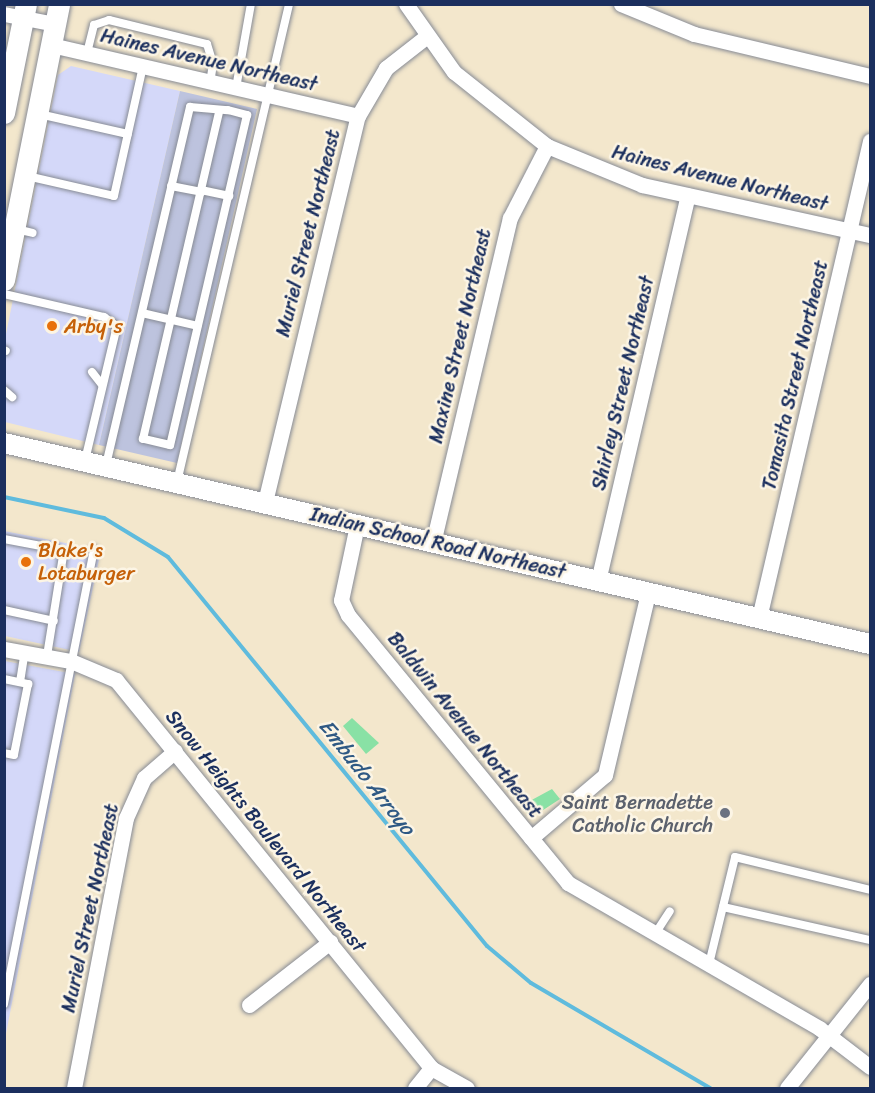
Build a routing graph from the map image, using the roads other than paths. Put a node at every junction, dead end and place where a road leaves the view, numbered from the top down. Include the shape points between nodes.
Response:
1 (251, 4) edge
2 (289, 4) edge
3 (406, 4) edge
4 (621, 4) edge
5 (18, 12) edge
6 (57, 14) edge
7 (427, 36) junction
8 (51, 45) junction
9 (87, 53) junction
10 (143, 66) junction
11 (870, 76) edge
12 (210, 81) junction
13 (236, 88) junction
14 (269, 95) junction
15 (4, 113) edge
16 (38, 113) junction
17 (219, 113) junction
18 (358, 116) junction
19 (128, 134) junction
20 (870, 141) edge
21 (547, 146) junction
22 (25, 176) junction
23 (171, 186) junction
24 (201, 191) junction
25 (688, 195) junction
26 (228, 196) junction
27 (17, 228) edge
28 (851, 232) junction
29 (870, 236) edge
30 (4, 280) edge
31 (4, 294) edge
32 (142, 313) junction
33 (171, 320) junction
34 (198, 326) junction
35 (92, 372) dead end
36 (102, 385) junction
37 (4, 390) edge
38 (12, 397) dead end
39 (4, 443) edge
40 (84, 462) junction
41 (106, 466) junction
42 (177, 482) junction
43 (265, 502) junction
44 (357, 525) junction
45 (4, 539) edge
46 (434, 543) junction
47 (94, 550) dead end
48 (598, 581) junction
49 (648, 593) junction
50 (4, 610) edge
51 (759, 618) junction
52 (54, 621) junction
53 (870, 644) edge
54 (4, 649) edge
55 (25, 652) junction
56 (47, 656) junction
57 (71, 661) junction
58 (4, 679) edge
59 (20, 682) junction
60 (175, 751) junction
61 (4, 753) edge
62 (531, 838) junction
63 (870, 890) edge
64 (723, 907) junction
65 (670, 911) dead end
66 (655, 934) junction
67 (870, 940) edge
68 (330, 942) junction
69 (708, 966) junction
70 (870, 984) edge
71 (4, 1004) edge
72 (249, 1005) dead end
73 (830, 1035) junction
74 (870, 1067) edge
75 (431, 1068) junction
76 (74, 1089) edge
77 (415, 1089) edge
78 (467, 1089) edge
79 (787, 1089) edge

1 - 13 lane
2 - 14 lane
3 - 7 street
4 - 11 street via 694,34
5 - 6 street
5 - 15 main road
6 - 8 main road
7 - 18 street, Muriel Street Northeast via 386,68
7 - 21 street, Haines Avenue Northeast via 482,99
8 - 9 street, Haines Avenue Northeast
8 - 16 main road
9 - 10 street, Haines Avenue Northeast
9 - 12 lane via 94,25 109,20 207,44 213,64
10 - 12 street, Haines Avenue Northeast
10 - 19 lane
12 - 13 street, Haines Avenue Northeast
13 - 14 street, Haines Avenue Northeast
14 - 18 street, Haines Avenue Northeast
14 - 42 lane
16 - 19 lane
16 - 22 main road
17 - 23 lane via 190,107
17 - 24 lane
17 - 26 lane via 247,115
18 - 43 street, Muriel Street Northeast
19 - 22 lane via 114,196
20 - 28 street, Tomasita Street Northeast
21 - 25 street, Haines Avenue Northeast via 610,175
21 - 46 street, Maxine Street Northeast via 510,218
22 - 27 main road
23 - 24 lane
23 - 32 lane
24 - 26 lane
24 - 33 lane
25 - 28 street, Haines Avenue Northeast
25 - 48 street, Shirley Street Northeast
26 - 34 lane
27 - 30 main road
28 - 29 street, Haines Avenue Northeast
28 - 51 street, Tomasita Street Northeast
31 - 36 lane via 115,323 118,333
32 - 33 lane
32 - 41 lane
33 - 34 lane
33 - 34 lane via 143,439 170,445
35 - 36 lane
36 - 40 lane
37 - 38 lane
39 - 40 street, Indian School Road Northeast
40 - 41 street, Indian School Road Northeast
41 - 42 street, Indian School Road Northeast
42 - 43 street, Indian School Road Northeast
43 - 44 street, Indian School Road Northeast
44 - 46 street, Indian School Road Northeast
44 - 62 street, Baldwin Avenue Northeast via 340,600 348,615
45 - 52 lane via 57,549 63,556
46 - 48 street, Indian School Road Northeast
47 - 57 lane
48 - 49 street, Indian School Road Northeast
49 - 51 street, Indian School Road Northeast
49 - 62 street via 605,775
50 - 52 lane
51 - 53 street, Indian School Road Northeast
52 - 56 lane
54 - 55 street, Snow Heights Boulevard Northeast
55 - 56 street, Snow Heights Boulevard Northeast
55 - 59 lane
56 - 57 street, Snow Heights Boulevard Northeast
57 - 60 street, Snow Heights Boulevard Northeast via 116,680
57 - 71 lane
58 - 59 lane
59 - 61 lane via 28,684 14,755
60 - 68 street, Snow Heights Boulevard Northeast
60 - 76 street, Muriel Street Northeast via 144,778 126,818
62 - 66 street, Baldwin Avenue Northeast via 567,883
63 - 64 lane via 735,857
64 - 67 lane
64 - 69 lane
65 - 66 lane
66 - 69 street, Baldwin Avenue Northeast
68 - 72 street
68 - 75 street, Snow Heights Boulevard Northeast
69 - 73 street, Baldwin Avenue Northeast
70 - 73 street
73 - 74 street, Baldwin Avenue Northeast
73 - 79 street
75 - 77 street
75 - 78 street, Snow Heights Boulevard Northeast

